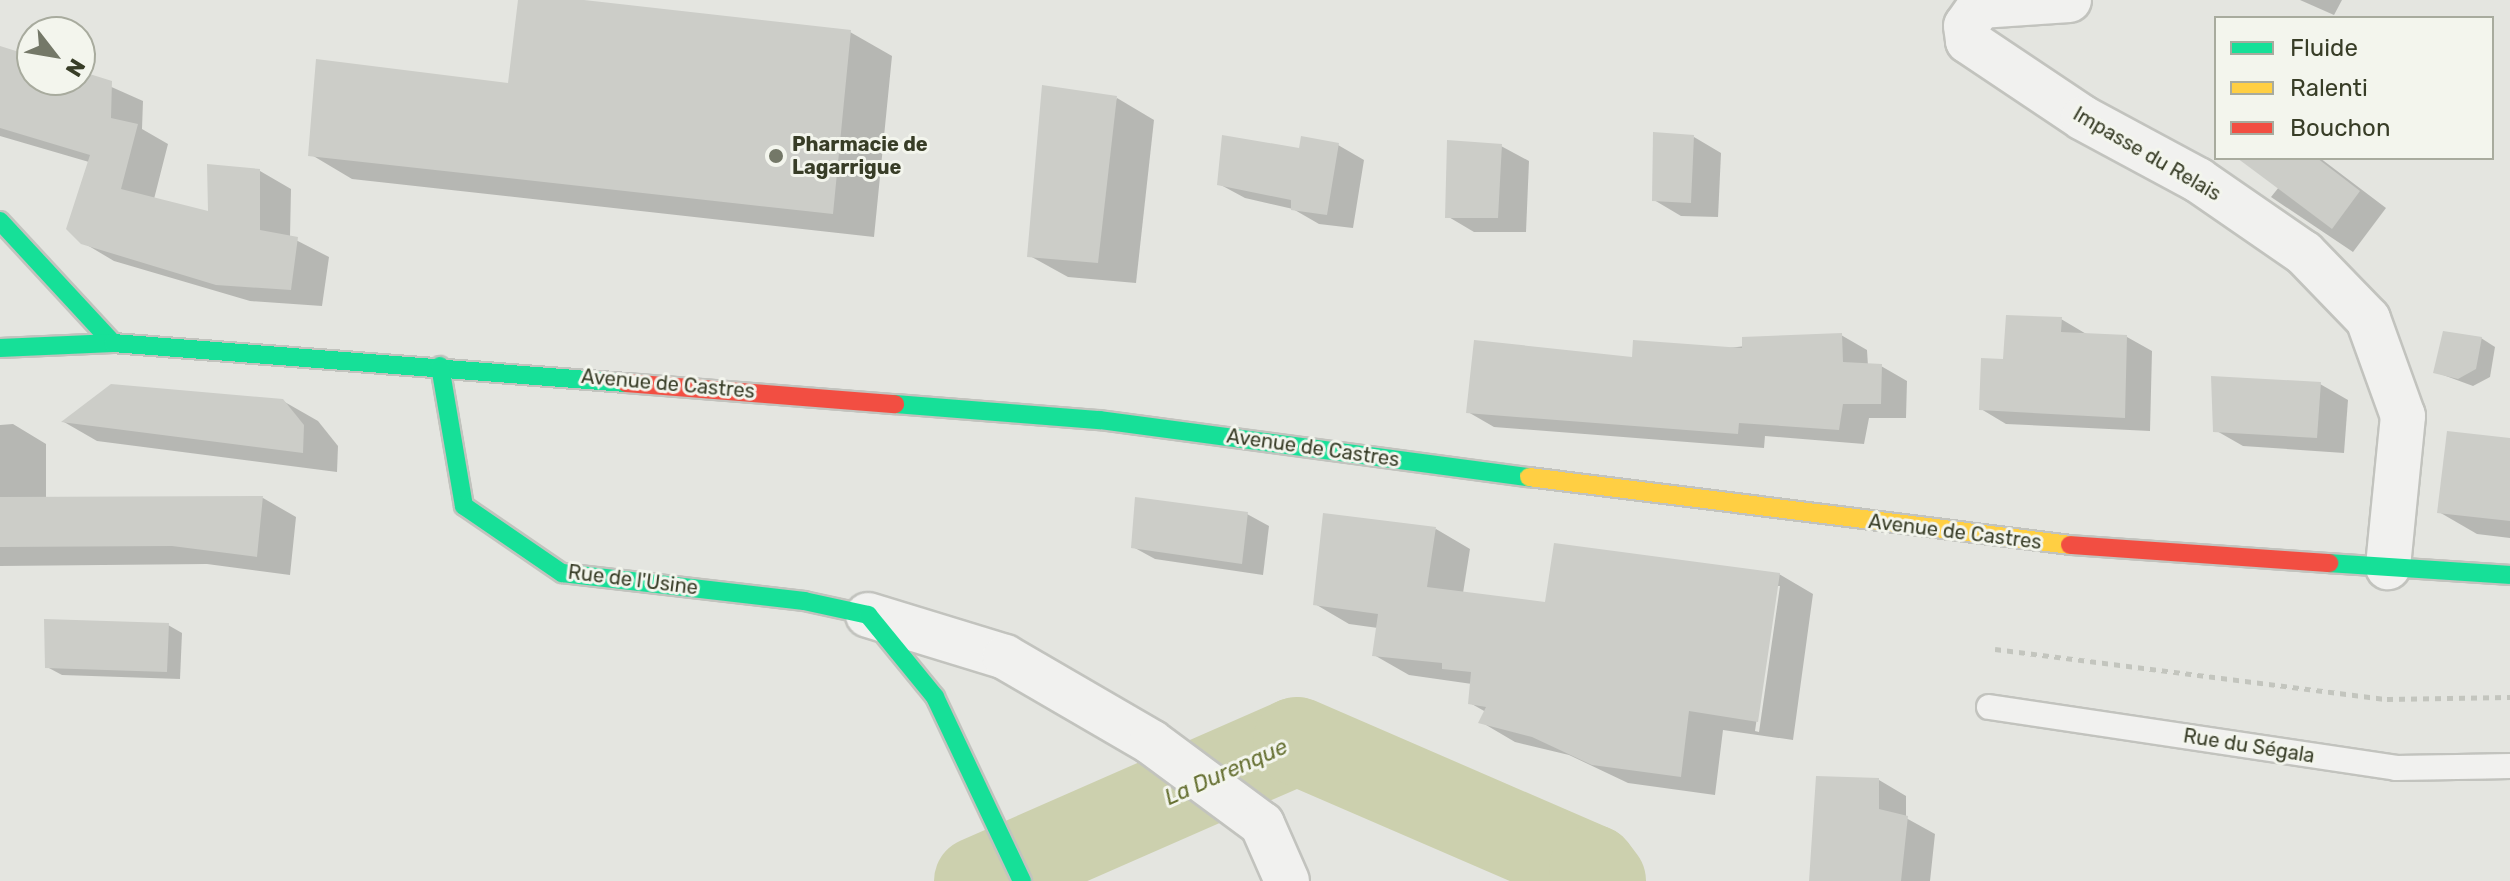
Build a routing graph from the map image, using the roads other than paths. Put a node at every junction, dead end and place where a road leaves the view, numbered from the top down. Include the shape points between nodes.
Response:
1 (2069, 0) edge
2 (0, 221) edge
3 (113, 343) junction
4 (0, 348) edge
5 (440, 366) junction
6 (2388, 567) junction
7 (2510, 575) edge
8 (868, 615) junction
9 (1989, 707) dead end
10 (2510, 766) edge
11 (1022, 881) edge
12 (1287, 881) edge

1 - 6 street, Impasse du Relais via 1980,6 1966,26 1968,41 2083,118 2234,204 2304,253 2368,319 2403,416
2 - 3 main road
3 - 4 main road, Avenue de Castres
3 - 5 main road, Avenue de Castres
5 - 6 main road, Avenue de Castres via 1100,420 2011,541
5 - 8 main road, Rue de l'Usine via 464,506 562,573 804,601
6 - 7 main road, Avenue de Castres
8 - 11 main road via 935,697
8 - 12 street, Rue de l'Usine via 1005,657 1151,742 1262,824
9 - 10 lane, Rue du Ségala via 2396,768

